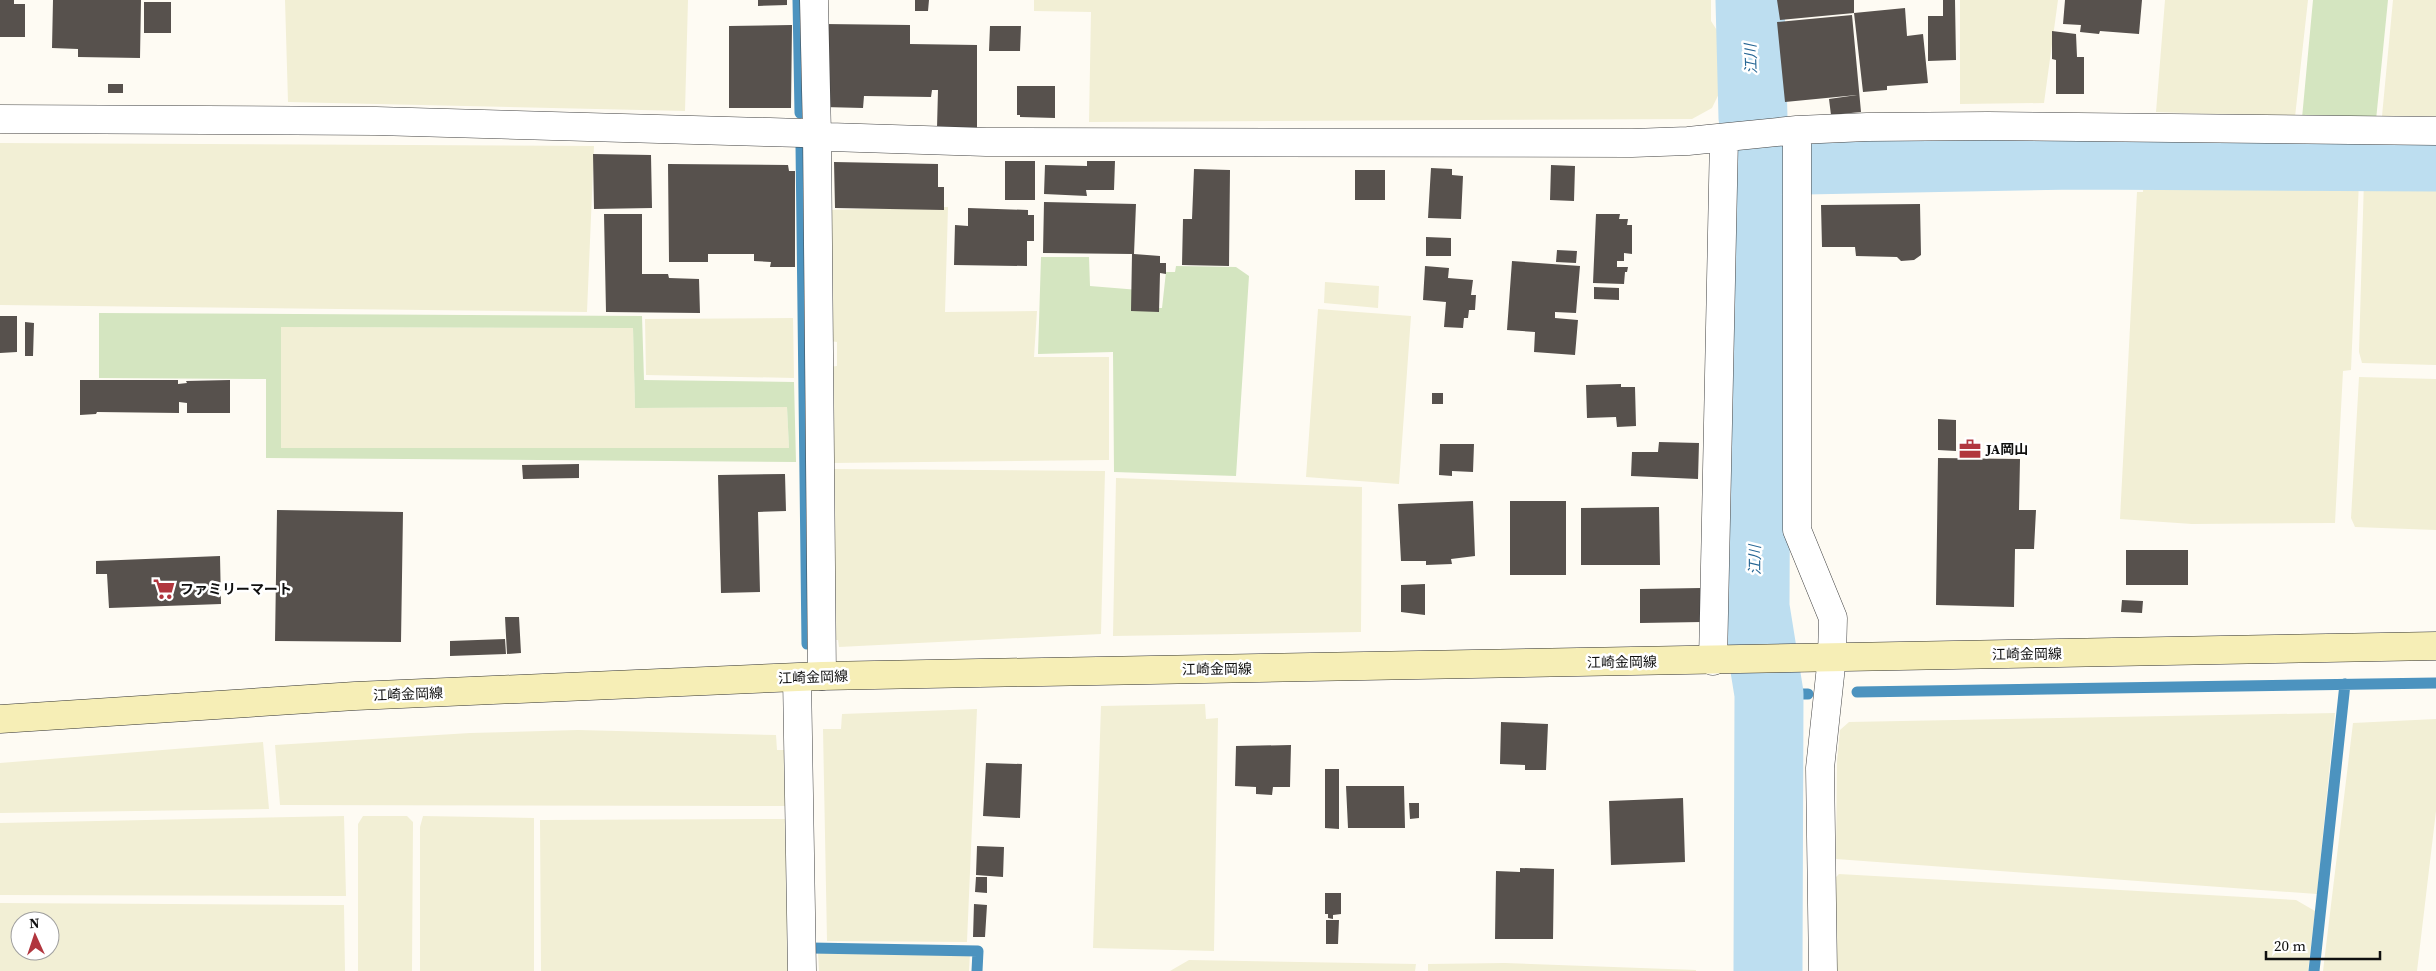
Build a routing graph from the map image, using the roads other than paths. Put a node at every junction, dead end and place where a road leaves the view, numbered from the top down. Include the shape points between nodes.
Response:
1 (814, 0) edge
2 (0, 119) edge
3 (2436, 131) edge
4 (817, 135) junction
5 (1797, 137) junction
6 (1724, 138) junction
7 (2436, 646) edge
8 (1821, 658) junction
9 (1721, 660) junction
10 (809, 677) junction
11 (0, 719) edge
12 (802, 971) edge
13 (1823, 971) edge

1 - 4 street
2 - 4 street via 376,121
3 - 5 street via 1988,126
4 - 6 street via 986,142 1632,143
4 - 10 street
5 - 6 street
5 - 8 street via 1797,530 1833,618
6 - 9 street
7 - 8 main road, 江崎金岡線
8 - 9 main road, 江崎金岡線
8 - 13 street
9 - 10 main road, 江崎金岡線
10 - 11 main road, 江崎金岡線 via 355,696
10 - 12 street

